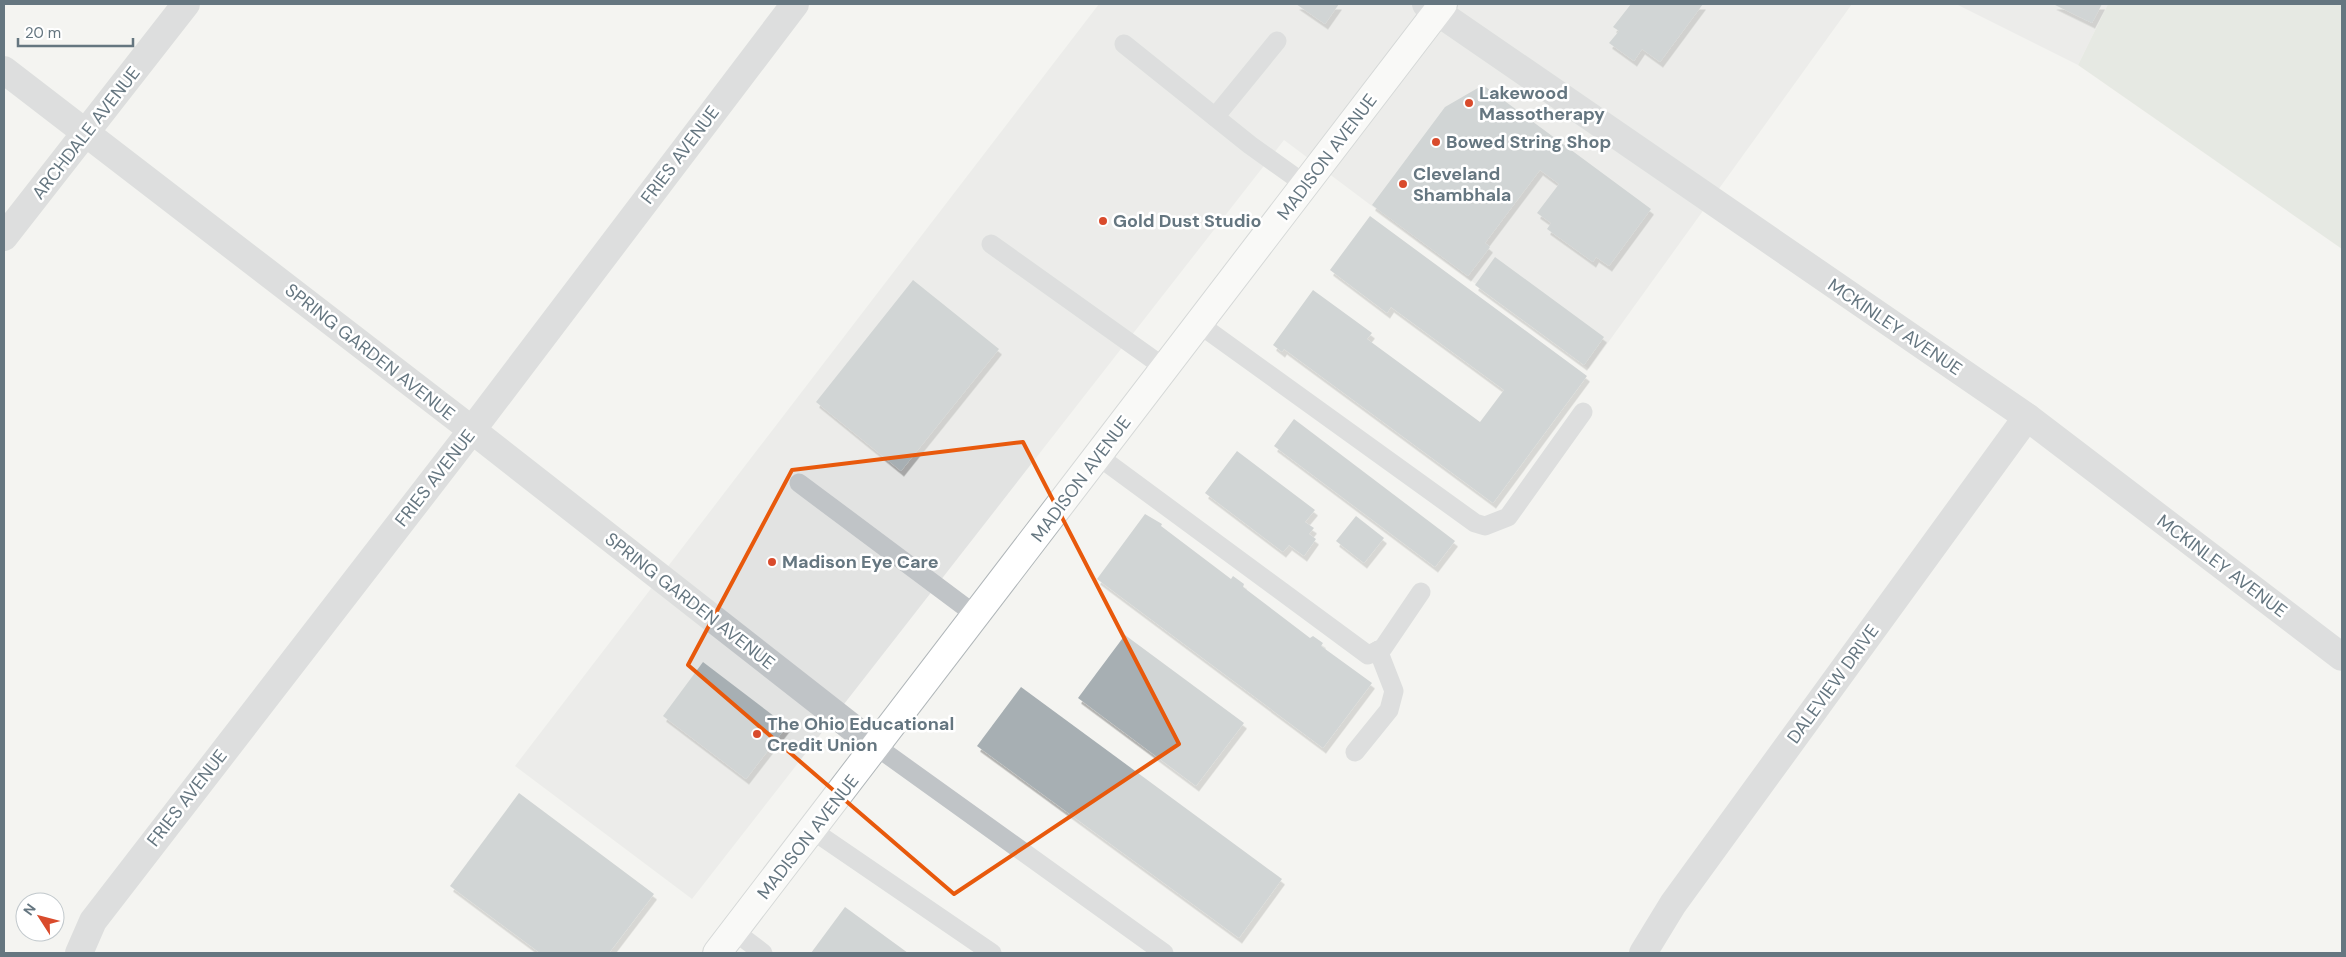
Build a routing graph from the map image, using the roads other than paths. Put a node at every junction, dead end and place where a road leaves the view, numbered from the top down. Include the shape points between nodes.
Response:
1 (186, 4) edge
2 (795, 4) edge
3 (1435, 6) edge
4 (1277, 40) dead end
5 (1124, 44) dead end
6 (4, 70) edge
7 (1215, 117) junction
8 (86, 133) junction
9 (1306, 185) junction
10 (4, 237) edge
11 (991, 244) dead end
12 (1199, 324) junction
13 (1165, 368) junction
14 (1583, 412) dead end
15 (2027, 417) junction
16 (472, 430) junction
17 (1098, 456) junction
18 (799, 483) dead end
19 (1421, 592) dead end
20 (977, 616) junction
21 (1378, 650) junction
22 (2342, 657) edge
23 (877, 747) junction
24 (1355, 752) dead end
25 (812, 830) junction
26 (734, 932) junction
27 (79, 953) edge
28 (717, 953) edge
29 (763, 953) edge
30 (992, 953) edge
31 (1164, 953) edge
32 (1643, 953) edge

1 - 8 street, ARCHDALE AVENUE
2 - 16 street, FRIES AVENUE
3 - 9 main road, MADISON AVENUE
3 - 15 street, MCKINLEY AVENUE
4 - 7 lane
5 - 7 lane
6 - 8 street, SPRING GARDEN AVENUE
7 - 9 lane
8 - 10 street, ARCHDALE AVENUE
8 - 16 street, SPRING GARDEN AVENUE
9 - 12 main road, MADISON AVENUE
11 - 13 lane
12 - 13 main road, MADISON AVENUE
12 - 14 lane via 1467,517 1485,526 1508,517
13 - 17 main road, MADISON AVENUE
15 - 22 street, MCKINLEY AVENUE
15 - 32 street, DALEVIEW DRIVE via 1673,904
16 - 23 street, SPRING GARDEN AVENUE
16 - 27 street, FRIES AVENUE via 93,920
17 - 20 main road, MADISON AVENUE
17 - 21 lane via 1368,655
18 - 20 lane
19 - 21 lane via 1383,648
20 - 23 main road, MADISON AVENUE
21 - 24 lane via 1394,691 1389,710
23 - 25 main road, MADISON AVENUE
23 - 31 lane
25 - 26 main road, MADISON AVENUE
25 - 30 lane
26 - 28 main road, MADISON AVENUE
26 - 29 lane

